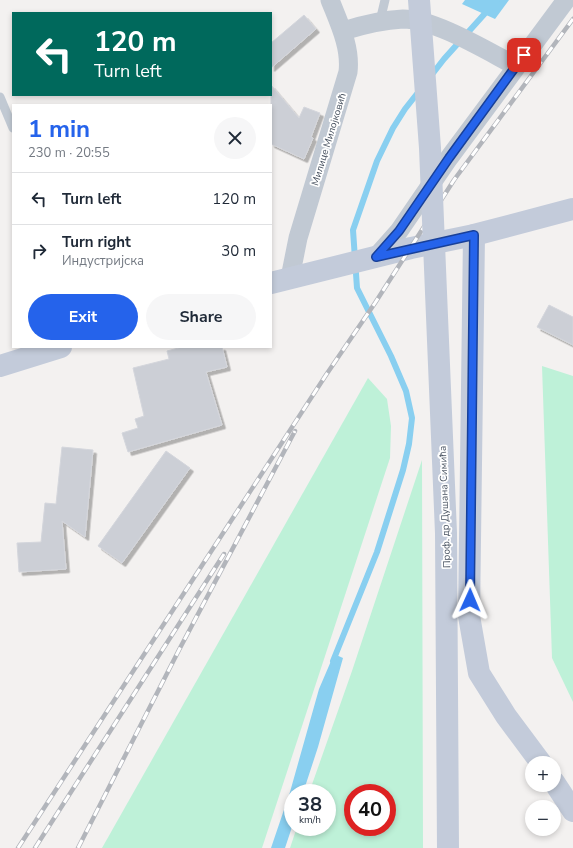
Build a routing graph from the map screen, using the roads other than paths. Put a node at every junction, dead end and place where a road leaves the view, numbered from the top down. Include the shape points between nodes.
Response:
1 (330, 0) edge
2 (385, 0) edge
3 (419, 0) edge
4 (566, 0) edge
5 (380, 21) junction
6 (342, 31) junction
7 (516, 66) junction
8 (0, 97) edge
9 (12, 126) edge
10 (573, 209) edge
11 (474, 235) junction
12 (370, 258) junction
13 (280, 281) edge
14 (59, 348) edge
15 (0, 366) edge
16 (536, 756) edge
17 (561, 792) edge
18 (573, 811) edge
19 (448, 848) edge

1 - 6 street, Милице Милојковић
2 - 5 lane
3 - 19 street, Проф. др Душана Симића, bridge via 430,148 446,533
4 - 7 street
5 - 6 street
5 - 7 street via 414,20 452,33
6 - 13 street, Милице Милојковић via 349,62 348,72 298,238
7 - 12 street via 399,231
8 - 9 lane
10 - 11 street
11 - 12 street
11 - 16 street via 470,616 479,672 506,716
12 - 13 street
14 - 15 street
17 - 18 street

